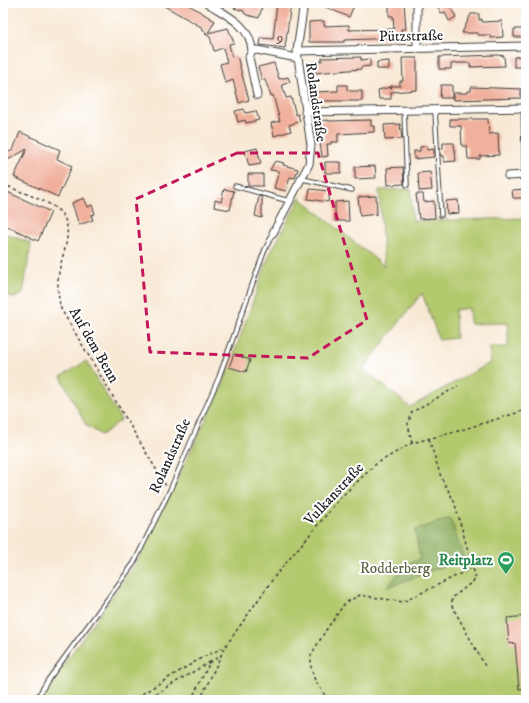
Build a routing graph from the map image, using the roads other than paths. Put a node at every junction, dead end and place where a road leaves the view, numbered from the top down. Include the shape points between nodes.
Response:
1 (207, 3) edge
2 (304, 3) edge
3 (417, 3) edge
4 (526, 46) edge
5 (417, 49) junction
6 (252, 51) junction
7 (297, 54) junction
8 (257, 95) dead end
9 (526, 108) edge
10 (434, 109) junction
11 (404, 110) junction
12 (305, 112) junction
13 (526, 175) edge
14 (508, 176) dead end
15 (303, 179) junction
16 (407, 185) dead end
17 (235, 186) dead end
18 (352, 190) dead end
19 (290, 201) junction
20 (441, 215) dead end
21 (273, 233) joint
22 (36, 700) edge

1 - 6 street via 244,29 252,44
2 - 7 street, Rolandstraße
3 - 5 street
4 - 5 street, Pützstraße
5 - 7 street, Pützstraße
6 - 7 street, Pützstraße
6 - 8 street via 249,57
7 - 12 street, Rolandstraße
9 - 10 street
9 - 13 street
10 - 11 street
10 - 20 lane
11 - 12 street
11 - 16 lane
12 - 15 street, Rolandstraße via 311,145
13 - 14 street
15 - 18 lane
15 - 19 street, Rolandstraße
17 - 19 lane
19 - 21 street, Rolandstraße
21 - 22 lane, Rolandstraße via 219,377 170,490 134,563

